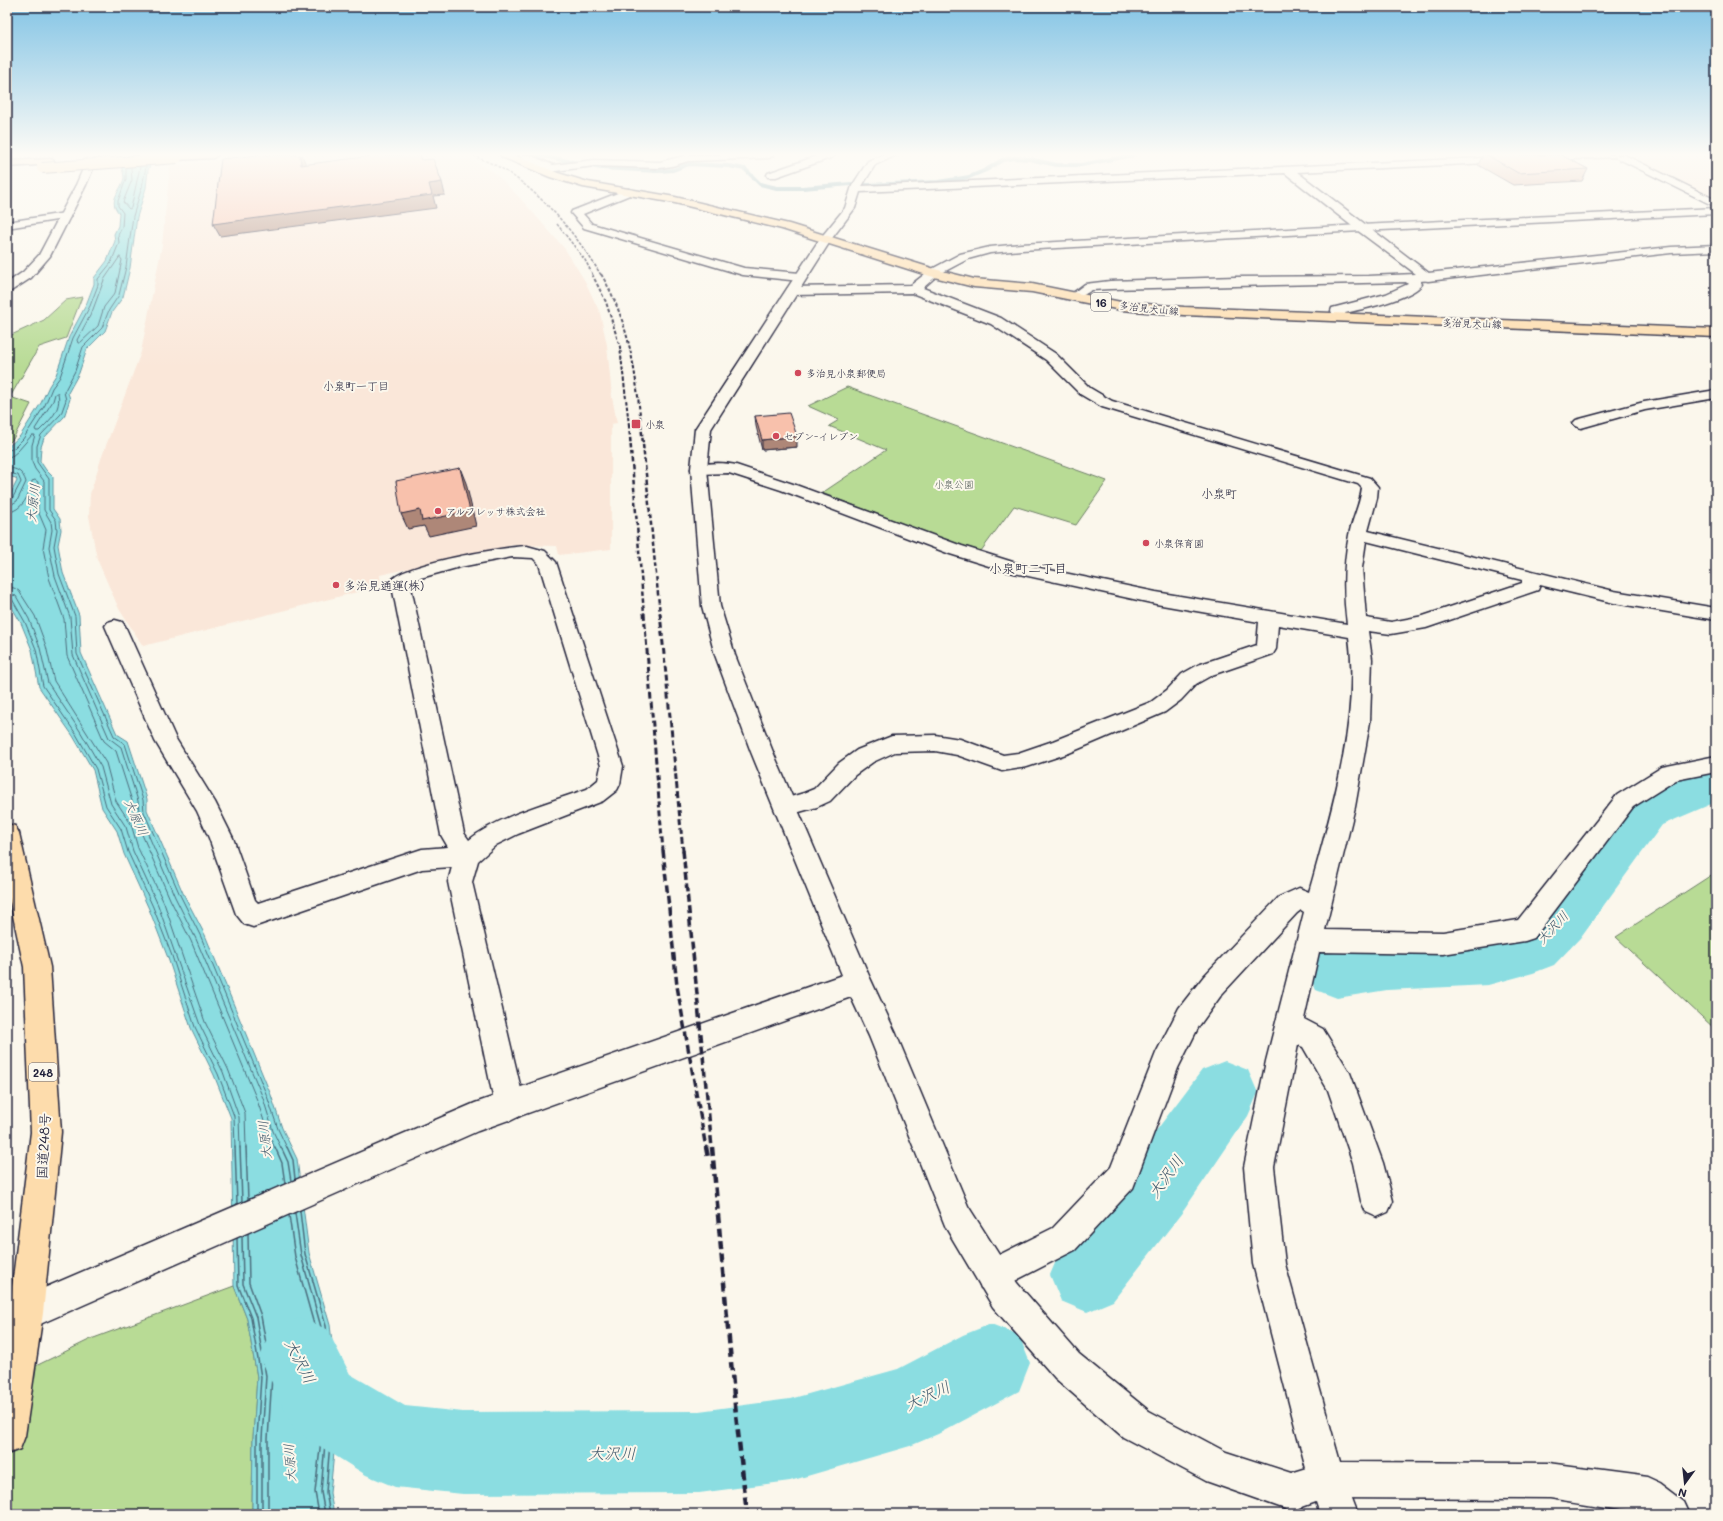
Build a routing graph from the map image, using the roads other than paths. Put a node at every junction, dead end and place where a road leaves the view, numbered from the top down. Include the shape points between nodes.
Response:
1 (60, 226) edge
2 (588, 226) edge
3 (785, 226) edge
4 (836, 226) edge
5 (1358, 226) edge
6 (1403, 226) edge
7 (1361, 228) junction
8 (825, 240) junction
9 (1716, 248) edge
10 (934, 273) junction
11 (1428, 277) junction
12 (1408, 279) junction
13 (796, 284) junction
14 (7, 288) edge
15 (914, 290) junction
16 (1075, 296) junction
17 (1341, 317) junction
18 (1716, 333) edge
19 (1716, 394) edge
20 (1582, 423) dead end
21 (699, 469) junction
22 (1358, 534) junction
23 (1531, 578) junction
24 (1716, 614) edge
25 (1269, 617) junction
26 (115, 626) dead end
27 (1357, 628) junction
28 (1716, 764) edge
29 (785, 807) junction
30 (7, 833) edge
31 (467, 856) junction
32 (1318, 906) junction
33 (1309, 941) junction
34 (858, 982) junction
35 (1289, 1026) junction
36 (510, 1106) junction
37 (1377, 1201) dead end
38 (993, 1276) junction
39 (17, 1317) edge
40 (7, 1436) edge
41 (1327, 1480) junction
42 (1339, 1514) edge
43 (1673, 1514) edge

1 - 14 street via 44,256 27,276
2 - 13 street
3 - 8 main road, 多治見犬山線 / 16
4 - 8 street
5 - 7 street
6 - 7 street
7 - 10 street via 990,250 964,256
7 - 11 street
8 - 10 main road, 多治見犬山線 / 16
8 - 13 street
9 - 11 street via 1671,250
10 - 15 street
10 - 16 main road, 多治見犬山線 / 16 via 974,283 1032,288
11 - 12 street
12 - 16 street via 1110,285 1089,287
12 - 17 street via 1416,284 1407,290 1337,311
13 - 15 street
13 - 21 street via 703,429
15 - 22 street via 996,321 1051,357 1084,391 1107,404 1364,481 1370,488 1369,498
16 - 17 main road, 多治見犬山線 / 16 via 1121,306 1158,310
17 - 18 main road, 多治見犬山線 / 16
19 - 20 street via 1664,402
21 - 25 street via 730,468 1011,567 1156,598
21 - 29 street via 711,606 725,655
22 - 23 street
22 - 27 street via 1353,568
23 - 24 street via 1614,597
23 - 27 street via 1531,586 1426,622 1391,628
25 - 27 street
25 - 29 street via 1266,648 1205,670 1189,679 1158,707 1061,747 1019,761 1002,763 960,747 935,743 892,744 865,756 847,769 822,795
26 - 31 street via 166,741 207,808 245,906 253,916 422,859
27 - 32 street via 1362,659 1359,722 1344,807
28 - 33 street via 1670,773 1625,801 1525,930 1443,943
29 - 34 street
30 - 39 main road, 国道248号 / 248 via 37,967 46,1132
31 - 31 street via 453,835 400,581 411,575 506,552 527,551 539,554 547,562 612,766 608,784 595,795 510,827 488,838
31 - 36 street via 460,882
32 - 33 street
32 - 38 street via 1299,899 1288,905 1213,985 1189,1017 1166,1063 1122,1177 1064,1239
33 - 35 street
34 - 36 street
34 - 38 street via 957,1217
35 - 37 street via 1314,1038 1340,1082 1368,1162
35 - 41 street via 1260,1167 1269,1264
36 - 39 street via 475,1118
38 - 41 street via 1005,1296 1066,1366 1136,1424 1219,1468 1291,1492
39 - 40 main road, 国道248号 / 248
41 - 42 street
41 - 43 street via 1549,1481 1648,1495

